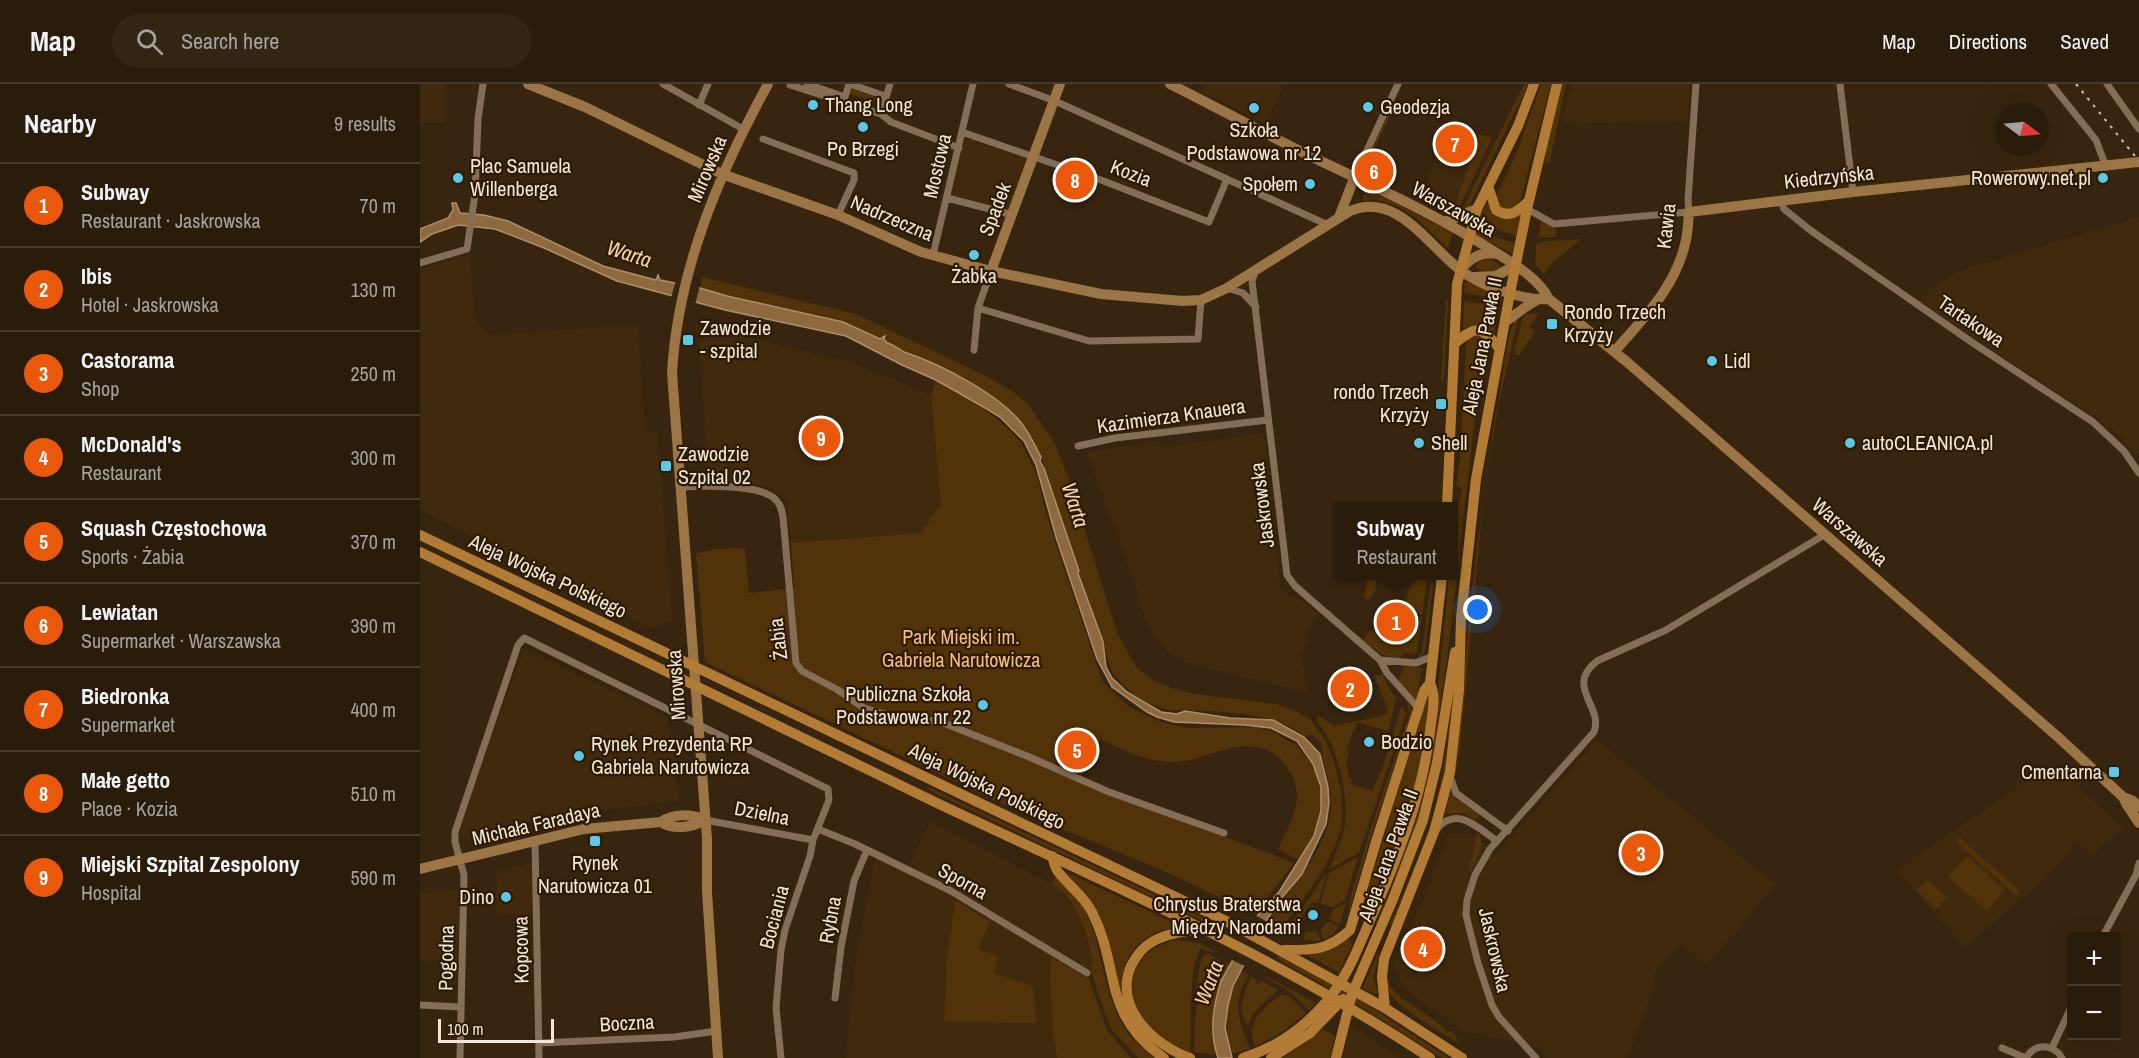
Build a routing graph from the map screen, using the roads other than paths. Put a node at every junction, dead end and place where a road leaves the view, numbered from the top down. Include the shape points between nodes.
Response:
1 (483, 84) edge
2 (528, 84) edge
3 (663, 84) edge
4 (708, 84) edge
5 (768, 84) edge
6 (807, 84) edge
7 (850, 84) edge
8 (890, 84) edge
9 (974, 84) edge
10 (1009, 84) edge
11 (1060, 84) edge
12 (1170, 84) edge
13 (1398, 84) edge
14 (1534, 84) edge
15 (1557, 84) edge
16 (1696, 84) edge
17 (1840, 84) edge
18 (2051, 84) edge
19 (2107, 84) edge
20 (790, 86) dead end
21 (882, 95) dead end
22 (1055, 101) junction
23 (699, 105) junction
24 (881, 114) junction
25 (743, 129) junction
26 (2139, 129) edge
27 (962, 132) junction
28 (763, 139) dead end
29 (959, 148) junction
30 (1034, 156) junction
31 (2139, 162) edge
32 (2106, 167) junction
33 (1341, 170) junction
34 (722, 174) junction
35 (1354, 176) junction
36 (1227, 179) junction
37 (1489, 189) junction
38 (1853, 192) junction
39 (1347, 196) junction
40 (947, 198) junction
41 (1781, 201) junction
42 (1528, 205) junction
43 (1377, 206) joint
44 (1477, 209) junction
45 (1689, 212) junction
46 (838, 214) junction
47 (1013, 214) junction
48 (1339, 217) junction
49 (1446, 222) junction
50 (1328, 225) junction
51 (1469, 235) junction
52 (1499, 254) junction
53 (933, 255) junction
54 (420, 263) edge
55 (1516, 265) junction
56 (1256, 270) junction
57 (991, 271) junction
58 (1465, 273) junction
59 (1227, 288) junction
60 (1510, 293) junction
61 (1549, 298) junction
62 (1201, 300) junction
63 (1537, 300) junction
64 (1256, 307) junction
65 (978, 308) junction
66 (1506, 321) junction
67 (1454, 344) junction
68 (1499, 348) junction
69 (974, 350) dead end
70 (1615, 351) junction
71 (1268, 420) junction
72 (1078, 446) dead end
73 (2139, 473) edge
74 (680, 487) junction
75 (1447, 502) edge
76 (420, 535) edge
77 (1824, 535) junction
78 (420, 552) edge
79 (1442, 580) edge
80 (1461, 618) junction
81 (1433, 656) junction
82 (1380, 660) junction
83 (1430, 683) junction
84 (1419, 710) junction
85 (1450, 772) junction
86 (2123, 797) junction
87 (2139, 807) edge
88 (705, 820) junction
89 (2139, 823) edge
90 (818, 829) junction
91 (1508, 831) junction
92 (1434, 832) junction
93 (1224, 833) dead end
94 (813, 840) junction
95 (535, 841) junction
96 (1497, 841) junction
97 (867, 850) junction
98 (1052, 856) junction
99 (460, 860) junction
100 (2139, 863) edge
101 (420, 869) edge
102 (2138, 874) edge
103 (1202, 928) junction
104 (1350, 930) junction
105 (2105, 932) edge
106 (1389, 944) junction
107 (1281, 950) junction
108 (1087, 973) dead end
109 (1352, 994) junction
110 (835, 998) dead end
111 (420, 1005) edge
112 (461, 1006) junction
113 (1385, 1008) junction
114 (2067, 1016) edge
115 (717, 1031) junction
116 (1402, 1039) junction
117 (539, 1043) junction
118 (2002, 1048) dead end
119 (2052, 1048) junction
120 (460, 1058) edge
121 (540, 1058) edge
122 (718, 1058) edge
123 (781, 1058) edge
124 (1164, 1058) edge
125 (1190, 1058) edge
126 (1244, 1058) edge
127 (1271, 1058) edge
128 (1336, 1058) edge
129 (1420, 1058) edge
130 (1430, 1058) edge
131 (1462, 1058) edge
132 (1536, 1058) edge
133 (2026, 1058) edge
134 (2062, 1058) edge

1 - 54 street via 467,249
2 - 34 street, Nadrzeczna via 585,107
3 - 23 street
4 - 23 street
5 - 25 street, Mirowska
6 - 7 street via 845,97
7 - 21 street
8 - 24 street
9 - 27 street, Mostowa
10 - 22 street
11 - 22 street, Spadek
12 - 33 street, Warszawska
13 - 35 street
14 - 37 main road, Aleja Jana Pawła II
15 - 42 main road, Aleja Jana Pawła II
16 - 45 street, Kawia
17 - 38 street
18 - 32 street via 2096,140
19 - 26 street
20 - 24 street
22 - 30 street, Spadek
22 - 36 street
23 - 25 street
24 - 29 street via 891,122
25 - 34 street, Mirowska
27 - 29 street, Mostowa
27 - 30 street, Kozia
28 - 46 street via 854,173
29 - 40 street, Mostowa
30 - 36 street, Kozia via 1209,222
30 - 47 street, Spadek
31 - 32 street, Kiedrzyńska
32 - 38 street, Kiedrzyńska
33 - 35 street, Warszawska
33 - 39 street
34 - 46 street, Nadrzeczna
34 - 74 street, Mirowska via 703,224 674,344 672,373
35 - 39 street
35 - 49 street, Warszawska
36 - 50 street
37 - 42 main road via 1496,210 1503,214 1515,213
37 - 44 main road, Aleja Jana Pawła II
38 - 41 street, Kiedrzyńska
39 - 48 street
40 - 47 street
40 - 53 street, Mostowa
41 - 45 street, Kiedrzyńska
41 - 73 street, Tartakowa via 1810,230 2093,422 2124,451
42 - 45 street, Kiedrzyńska via 1554,224
42 - 55 main road, Aleja Jana Pawła II
43 - 48 street, Nadrzeczna via 1356,208
43 - 58 street, Warszawska via 1406,220
44 - 49 street
44 - 51 main road, Aleja Jana Pawła II
45 - 70 street, Kawia via 1686,243 1672,279
46 - 53 street, Nadrzeczna
47 - 57 street, Spadek
48 - 50 street, Nadrzeczna
49 - 51 street, Warszawska
50 - 56 street, Nadrzeczna
51 - 52 street, Warszawska
51 - 58 main road, Aleja Jana Pawła II
52 - 55 street, Warszawska
52 - 58 street via 1477,255
53 - 57 street, Nadrzeczna
55 - 58 street via 1496,276 1482,278
55 - 60 main road, Aleja Jana Pawła II
55 - 61 street, Warszawska
56 - 59 street, Nadrzeczna
56 - 64 street, Jaskrowska via 1251,281
57 - 62 street, Nadrzeczna via 1101,294
57 - 65 street, Spadek
58 - 60 street, Warszawska
58 - 67 main road, Aleja Jana Pawła II via 1456,284
59 - 62 street, Nadrzeczna
59 - 64 street via 1243,293
60 - 63 street, Warszawska
60 - 66 main road, Aleja Jana Pawła II
61 - 63 street, Warszawska
61 - 70 street, Warszawska
62 - 65 street via 1198,339 1089,341
63 - 66 street, Warszawska
64 - 71 street, Jaskrowska
65 - 69 street, Spadek
66 - 68 main road, Aleja Jana Pawła II
67 - 68 main road via 1477,329 1487,333
67 - 75 main road, Aleja Jana Pawła II
68 - 80 main road, Aleja Jana Pawła II via 1476,479
70 - 77 street, Warszawska
71 - 72 street, Kazimierza Knauera
71 - 82 street, Jaskrowska via 1287,575
74 - 88 street, Mirowska
74 - 93 street, Żabia via 750,489 768,494 779,503 796,663 802,672 864,708 895,717 941,722 1109,792
76 - 107 main road, Aleja Wojska Polskiego
77 - 86 street, Warszawska
77 - 91 street, Jaskrowska via 1666,630 1592,665 1584,687 1597,723 1594,732
78 - 98 main road, Aleja Wojska Polskiego
79 - 81 main road, Aleja Jana Pawła II
80 - 85 main road, Aleja Jana Pawła II via 1459,690
80 - 109 main road, Aleja Jana Pawła II via 1431,792 1407,864
81 - 82 street via 1416,663
81 - 83 main road, Aleja Jana Pawła II
82 - 84 street, Jaskrowska via 1387,674
83 - 84 main road, Aleja Jana Pawła II
83 - 126 main road via 1434,692 1417,799 1353,961 1316,1013 1289,1036
84 - 104 main road, Aleja Jana Pawła II
85 - 91 street via 1456,793
85 - 92 main road, Aleja Jana Pawła II
86 - 87 street, Warszawska
86 - 89 street, Warszawska
88 - 94 street, Dzielna
88 - 95 street, Michała Faradaya via 684,826 668,827 661,822 584,829
88 - 115 street, Mirowska via 706,892
90 - 94 street, Bociania
90 - 97 street, Sporna
90 - 99 street, Bociania via 829,800 828,789 527,638 519,645 458,819 454,843
91 - 96 street, Jaskrowska
92 - 96 street via 1448,819 1460,818
92 - 106 main road, Aleja Jana Pawła II
94 - 123 street, Bociania via 779,961 776,1008
95 - 99 street, Michała Faradaya
95 - 117 street, Kopcowa
96 - 132 street, Jaskrowska via 1475,875 1466,915 1492,1005
97 - 108 street, Sporna via 951,891
97 - 110 street, Rybna via 854,881
98 - 103 main road, Aleja Wojska Polskiego
98 - 124 main road via 1058,872 1092,912 1127,1022
99 - 101 street, Michała Faradaya
99 - 112 street, Pogodna via 464,875
100 - 102 street
102 - 105 street
103 - 116 main road, Aleja Wojska Polskiego
103 - 125 main road via 1152,942 1138,954 1128,976 1129,1000 1140,1022 1161,1044
104 - 106 main road via 1356,946 1367,953 1380,952
104 - 107 main road via 1325,948
106 - 113 main road, Aleja Jana Pawła II via 1382,970
107 - 113 main road, Aleja Wojska Polskiego
109 - 127 main road via 1341,1000 1310,1033
109 - 128 main road, Aleja Jana Pawła II
111 - 112 street
112 - 120 street, Pogodna
113 - 131 main road, Aleja Wojska Polskiego
114 - 119 street
115 - 117 street, Boczna via 674,1037
115 - 122 street, Mirowska
116 - 129 main road
116 - 130 main road, Aleja Wojska Polskiego
117 - 121 street, Kopcowa
118 - 133 street
119 - 133 street via 2037,1047
119 - 134 street

